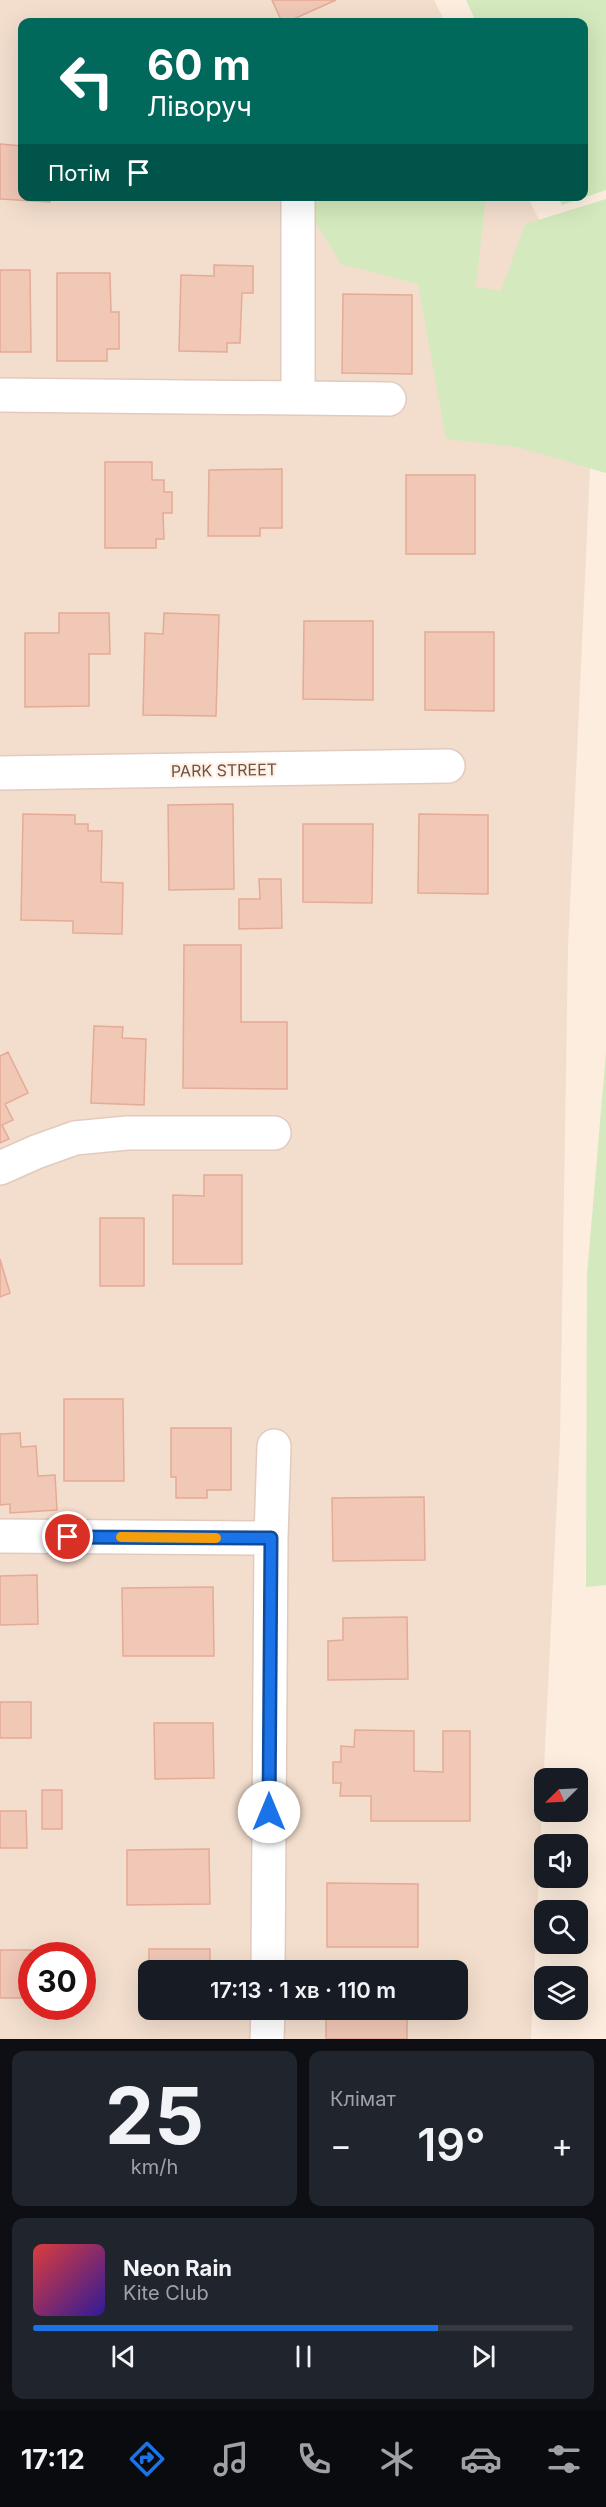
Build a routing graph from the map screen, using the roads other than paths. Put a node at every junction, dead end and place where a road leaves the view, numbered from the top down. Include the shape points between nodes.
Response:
1 (298, 201) edge
2 (0, 395) edge
3 (298, 398) junction
4 (389, 399) dead end
5 (448, 766) dead end
6 (0, 773) edge
7 (274, 1133) dead end
8 (0, 1168) edge
9 (274, 1446) dead end
10 (0, 1536) edge
11 (271, 1538) junction
12 (268, 1960) edge
13 (268, 2020) edge
14 (267, 2039) edge

1 - 3 street
2 - 3 street
3 - 4 street
5 - 6 street, PARK STREET
7 - 8 street via 127,1133 75,1138
9 - 11 street
10 - 11 street
11 - 12 street
13 - 14 street

